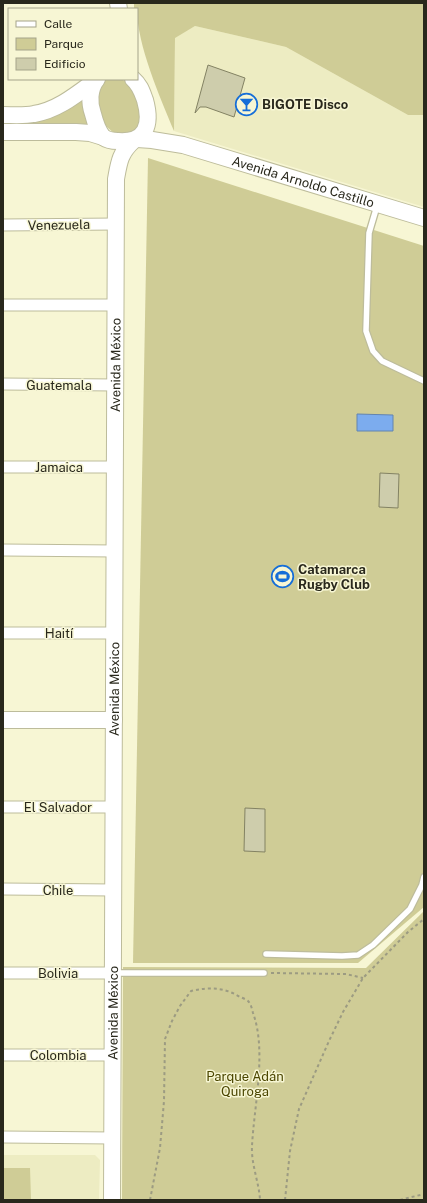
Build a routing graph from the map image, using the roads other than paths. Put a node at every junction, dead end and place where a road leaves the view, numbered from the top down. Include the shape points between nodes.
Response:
1 (96, 80) edge
2 (137, 82) edge
3 (146, 106) junction
4 (3, 115) edge
5 (3, 132) edge
6 (104, 137) junction
7 (135, 140) junction
8 (183, 145) junction
9 (116, 178) junction
10 (378, 204) junction
11 (424, 218) edge
12 (116, 224) junction
13 (3, 225) edge
14 (3, 305) edge
15 (116, 305) junction
16 (424, 381) edge
17 (3, 384) edge
18 (115, 385) junction
19 (3, 467) edge
20 (115, 467) junction
21 (3, 550) edge
22 (115, 550) junction
23 (3, 633) edge
24 (114, 633) junction
25 (3, 720) edge
26 (114, 720) junction
27 (3, 807) edge
28 (114, 807) junction
29 (424, 877) edge
30 (3, 890) edge
31 (114, 890) junction
32 (266, 954) dead end
33 (3, 973) edge
34 (113, 973) junction
35 (264, 973) road end
36 (3, 1055) edge
37 (113, 1055) junction
38 (3, 1137) edge
39 (113, 1138) junction
40 (112, 1200) edge

1 - 4 main road via 68,100 45,112
1 - 6 main road, Avenida México via 91,90 90,104
2 - 3 main road
3 - 7 main road, Avenida México via 146,128
3 - 8 main road, Avenida Arnoldo Castillo via 158,130
5 - 6 main road, Avenida Arnoldo Castillo via 76,132
6 - 7 main road, Avenida Arnoldo Castillo via 114,141
6 - 9 main road, Avenida México
7 - 8 main road, Avenida Arnoldo Castillo
7 - 9 main road, Avenida México via 121,154
8 - 10 main road, Avenida Arnoldo Castillo
9 - 12 main road, Avenida México
10 - 11 main road, Avenida Arnoldo Castillo
10 - 16 lane via 369,233 366,331 373,351 382,361
12 - 13 street, Venezuela
12 - 15 main road, Avenida México
14 - 15 street
15 - 18 main road, Avenida México
17 - 18 street, Guatemala
18 - 20 main road, Avenida México
19 - 20 street, Jamaica
20 - 22 main road, Avenida México
21 - 22 street
22 - 24 main road, Avenida México
23 - 24 street, Haití
24 - 26 main road, Avenida México
25 - 26 main road
26 - 28 main road, Avenida México
27 - 28 street, El Salvador
28 - 31 main road, Avenida México
29 - 32 lane via 410,909 373,945 358,955
30 - 31 street, Chile
31 - 34 main road, Avenida México
33 - 34 street, Bolivia
34 - 35 lane
34 - 37 main road, Avenida México
36 - 37 street, Colombia
37 - 39 main road, Avenida México
38 - 39 street
39 - 40 main road, Avenida México

